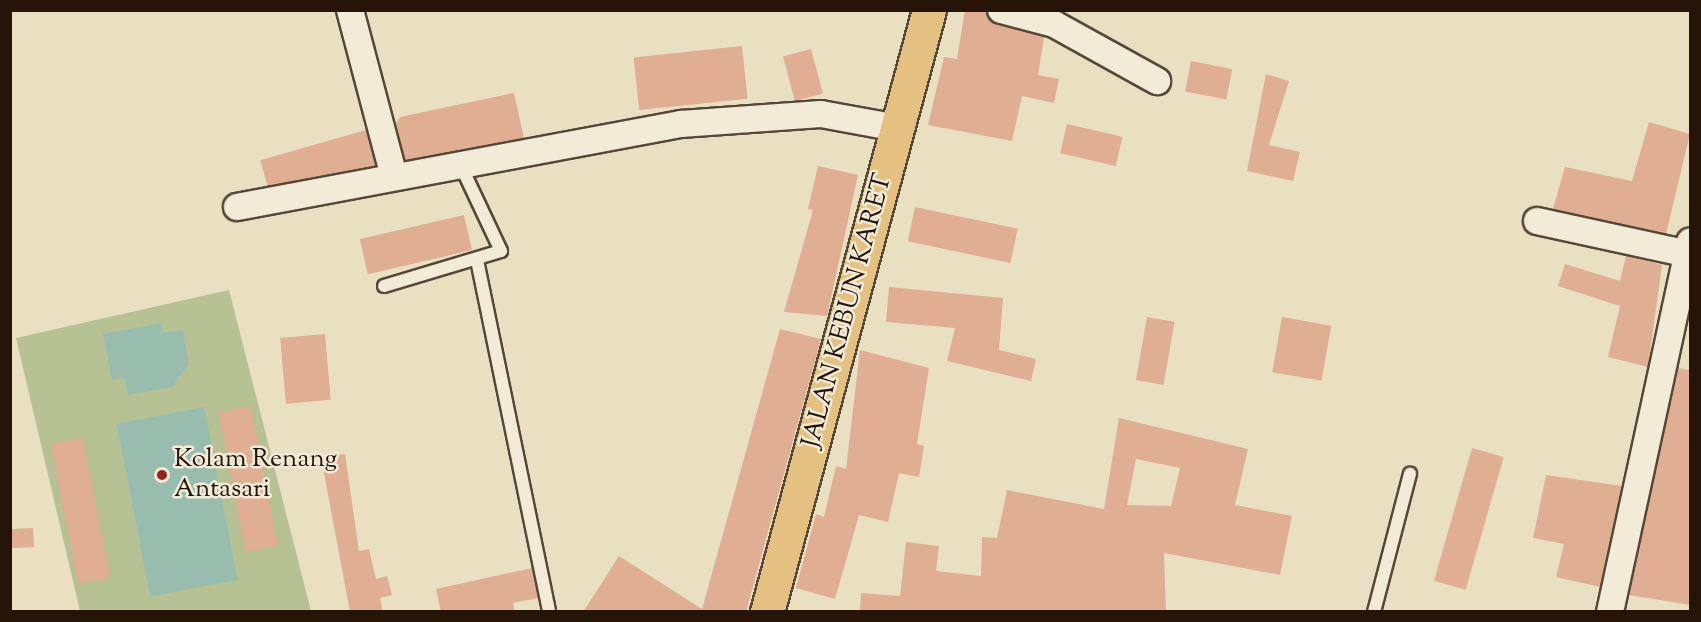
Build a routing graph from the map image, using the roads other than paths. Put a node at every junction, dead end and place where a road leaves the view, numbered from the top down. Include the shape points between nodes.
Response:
1 (350, 10) edge
2 (1001, 10) edge
3 (925, 11) edge
4 (1157, 81) dead end
5 (897, 128) junction
6 (459, 163) junction
7 (394, 176) junction
8 (237, 207) dead end
9 (1537, 221) dead end
10 (1689, 248) edge
11 (477, 261) junction
12 (384, 286) dead end
13 (1410, 474) dead end
14 (549, 612) edge
15 (767, 612) edge
16 (1374, 612) edge
17 (1610, 612) edge

1 - 7 street
2 - 4 street via 1054,24
3 - 5 main road, JALAN KEBUN KARET
5 - 6 street via 797,114 616,134
5 - 15 main road, JALAN KEBUN KARET
6 - 7 street
6 - 11 lane via 502,247 499,254
7 - 8 street
9 - 10 street
10 - 17 street
11 - 12 lane
11 - 14 lane
13 - 16 lane

